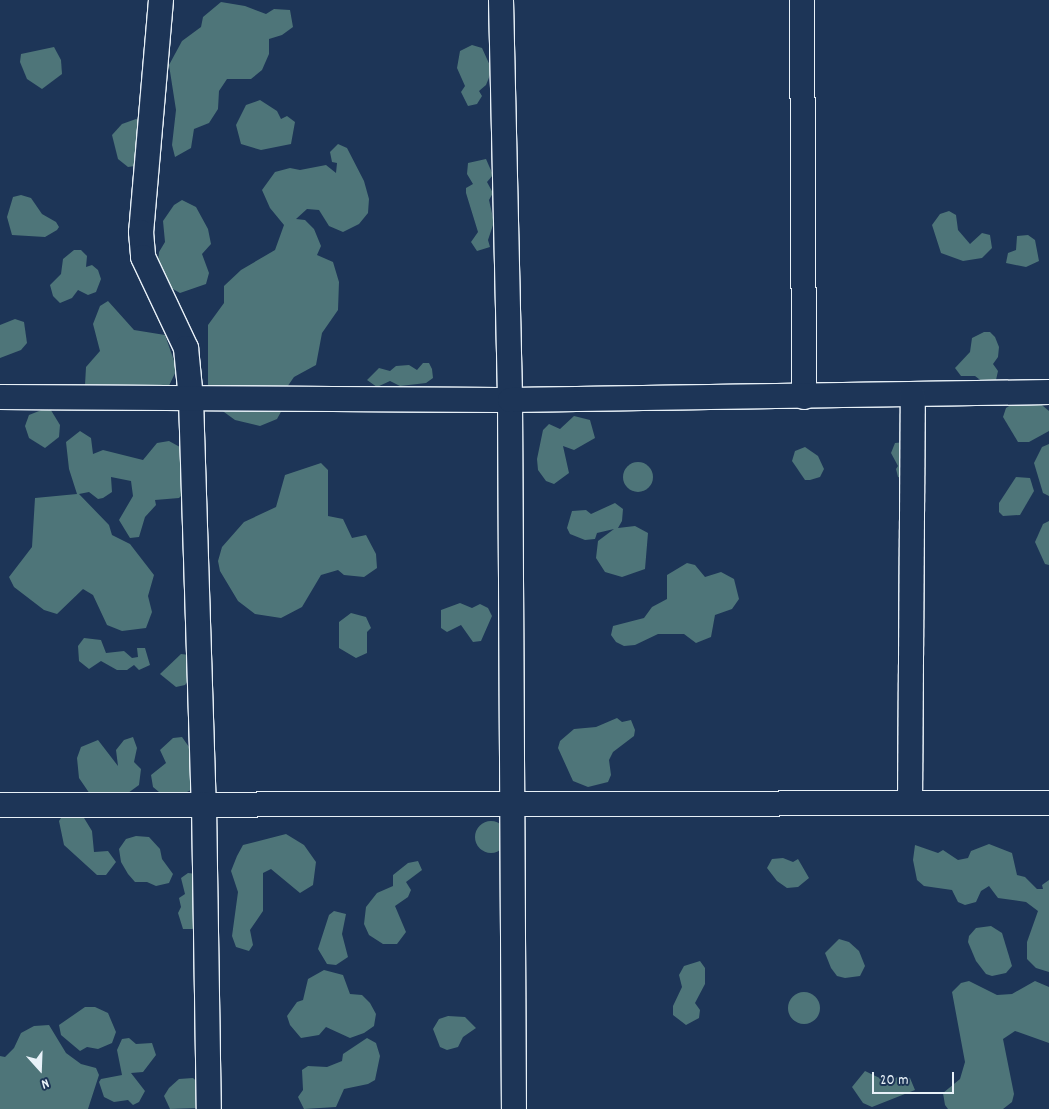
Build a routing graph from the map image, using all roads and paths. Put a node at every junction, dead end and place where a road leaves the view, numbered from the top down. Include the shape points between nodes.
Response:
1 (161, 0) edge
2 (501, 0) edge
3 (802, 0) edge
4 (1049, 392) edge
5 (913, 395) junction
6 (0, 397) edge
7 (804, 397) junction
8 (191, 399) junction
9 (510, 400) junction
10 (910, 803) junction
11 (1049, 803) edge
12 (204, 804) junction
13 (511, 804) junction
14 (0, 805) edge
15 (209, 1109) edge
16 (514, 1109) edge

1 - 8 street via 143,257 186,348
2 - 9 street
3 - 7 street
4 - 5 street
5 - 7 street
5 - 10 street
6 - 8 street
7 - 9 street
8 - 9 street
8 - 12 street
9 - 13 street
10 - 11 street
10 - 13 street
12 - 13 street
12 - 14 street
12 - 15 street
13 - 16 street

